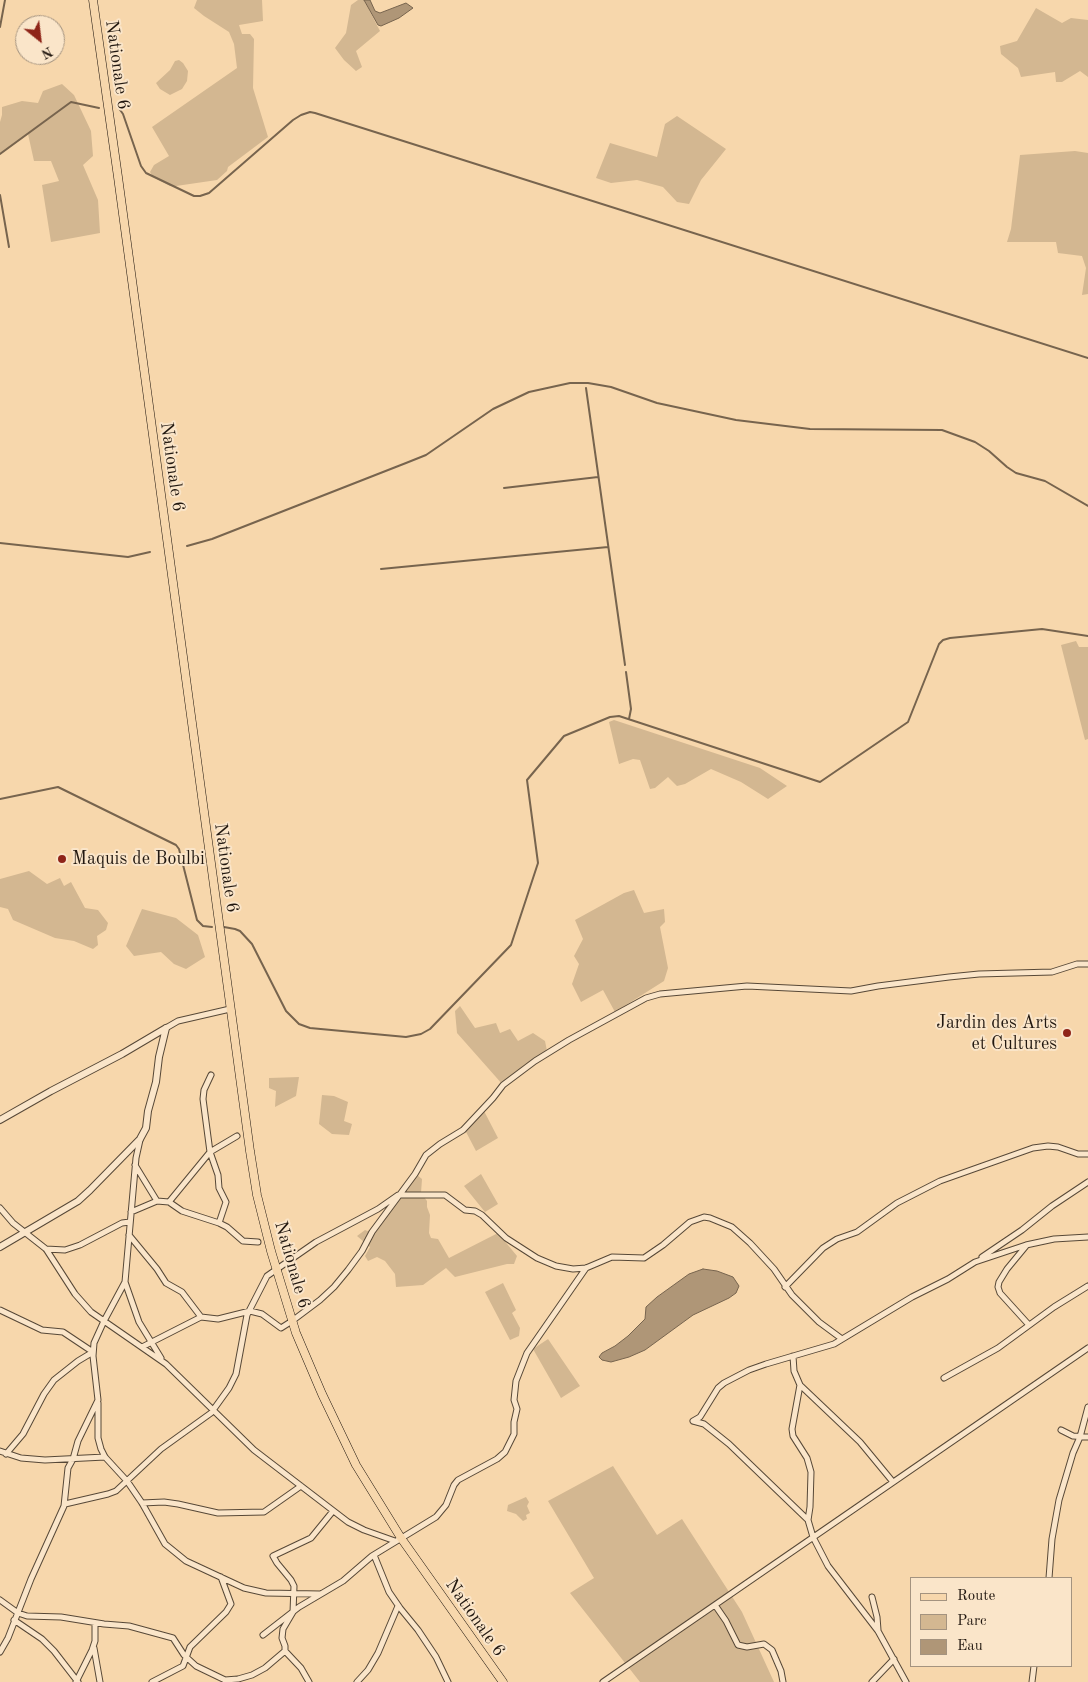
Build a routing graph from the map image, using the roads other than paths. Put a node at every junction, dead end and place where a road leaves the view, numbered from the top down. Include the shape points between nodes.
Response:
1 (93, 0) edge
2 (1088, 964) edge
3 (230, 1009) junction
4 (166, 1028) junction
5 (211, 1075) dead end
6 (0, 1120) edge
7 (237, 1136) dead end
8 (140, 1139) junction
9 (210, 1152) junction
10 (1088, 1154) edge
11 (135, 1164) junction
12 (1088, 1182) edge
13 (398, 1195) junction
14 (157, 1201) junction
15 (169, 1202) junction
16 (0, 1208) edge
17 (131, 1212) junction
18 (130, 1222) junction
19 (219, 1223) junction
20 (25, 1232) junction
21 (129, 1235) junction
22 (1088, 1237) edge
23 (258, 1242) dead end
24 (1026, 1245) junction
25 (0, 1247) edge
26 (46, 1249) junction
27 (976, 1262) junction
28 (586, 1268) junction
29 (276, 1270) junction
30 (125, 1282) junction
31 (1088, 1286) edge
32 (785, 1287) junction
33 (0, 1310) edge
34 (250, 1311) junction
35 (201, 1317) junction
36 (104, 1321) junction
37 (292, 1321) junction
38 (1029, 1325) junction
39 (842, 1339) junction
40 (151, 1343) junction
41 (142, 1347) junction
42 (1088, 1348) edge
43 (93, 1352) junction
44 (793, 1356) junction
45 (163, 1362) junction
46 (944, 1378) dead end
47 (800, 1386) junction
48 (98, 1400) junction
49 (1088, 1407) edge
50 (213, 1410) junction
51 (1061, 1430) dead end
52 (1080, 1437) junction
53 (1088, 1437) edge
54 (0, 1452) edge
55 (6, 1454) junction
56 (105, 1457) junction
57 (73, 1459) junction
58 (127, 1481) junction
59 (893, 1482) junction
60 (300, 1486) junction
61 (142, 1503) junction
62 (65, 1504) junction
63 (333, 1511) junction
64 (808, 1520) junction
65 (813, 1537) junction
66 (398, 1539) junction
67 (374, 1555) junction
68 (221, 1577) junction
69 (1050, 1577) edge
70 (294, 1593) junction
71 (321, 1594) junction
72 (872, 1597) dead end
73 (0, 1600) edge
74 (715, 1605) junction
75 (398, 1606) junction
76 (292, 1612) junction
77 (18, 1613) junction
78 (14, 1620) junction
79 (95, 1623) junction
80 (878, 1631) junction
81 (264, 1635) dead end
82 (94, 1646) junction
83 (285, 1651) junction
84 (0, 1652) edge
85 (186, 1656) junction
86 (894, 1659) junction
87 (1034, 1667) edge
88 (77, 1682) edge
89 (100, 1682) edge
90 (152, 1682) edge
91 (309, 1682) edge
92 (358, 1682) edge
93 (448, 1682) edge
94 (502, 1682) edge
95 (603, 1682) edge
96 (783, 1682) edge
97 (872, 1682) edge
98 (906, 1682) edge
99 (1032, 1682) edge

1 - 3 main road, Nationale 6
2 - 13 street via 1052,972 949,976 851,991 747,986 646,998 534,1061 508,1081 463,1130 426,1155
3 - 4 street via 178,1021
3 - 29 main road, Nationale 6 via 251,1160
4 - 6 street
4 - 8 street via 146,1128
5 - 9 street via 203,1099
7 - 9 street
8 - 11 street
8 - 20 street via 78,1200
9 - 15 street
9 - 19 street via 226,1202
10 - 32 street via 1048,1146 1033,1148 940,1181 897,1203 857,1232 836,1239
11 - 14 street
11 - 17 street
12 - 27 street
13 - 28 street via 444,1195 465,1210 482,1215 506,1238 537,1258 565,1268
13 - 29 street via 316,1242
13 - 37 street via 334,1287
14 - 15 street
14 - 17 street
15 - 19 street via 182,1211
16 - 20 street
17 - 18 street
18 - 21 street
18 - 26 street via 65,1250
19 - 23 street via 243,1240
20 - 25 street
20 - 26 street
21 - 30 street
21 - 35 street via 166,1283 182,1292
22 - 24 street
24 - 27 street
24 - 38 street via 998,1282 998,1287
26 - 36 street via 81,1301
27 - 39 street
28 - 32 street via 612,1257 644,1258 690,1222 710,1218 732,1228 750,1243 774,1269
28 - 66 street via 526,1353 516,1381 514,1434 505,1452 458,1480 441,1513
29 - 34 street via 267,1276
29 - 37 main road, Nationale 6
30 - 36 street
30 - 40 street
31 - 38 street
32 - 39 street via 819,1322
33 - 43 street via 42,1330 63,1332
34 - 35 street via 218,1319
34 - 37 street via 262,1314 281,1328
34 - 50 street via 244,1325 236,1374
35 - 40 street
36 - 41 street
36 - 43 street
37 - 66 main road, Nationale 6 via 340,1435
38 - 46 street
39 - 44 street
40 - 41 street
40 - 45 street
41 - 45 street
42 - 59 street
43 - 48 street
43 - 55 street via 54,1380 23,1434
44 - 47 street
44 - 64 street via 749,1370 724,1384 718,1388 704,1412 693,1421 704,1424 729,1444
45 - 50 street
47 - 59 street via 860,1442
47 - 64 street via 792,1429 811,1472
48 - 56 street via 98,1438
48 - 57 street
49 - 52 street
50 - 58 street via 161,1449
50 - 60 street via 254,1450
51 - 52 street
52 - 53 street
52 - 69 street via 1059,1500
54 - 55 street
55 - 57 street via 45,1460
56 - 57 street
56 - 58 street
57 - 62 street via 68,1468
58 - 61 street
58 - 62 street via 108,1494
59 - 65 street
60 - 61 street via 264,1512 218,1513 164,1502
60 - 63 street
61 - 68 street via 165,1544 186,1561
62 - 77 street
63 - 66 street via 359,1528
63 - 70 street via 311,1538 273,1556 292,1580
64 - 65 street
65 - 74 street
65 - 80 street via 828,1566
66 - 67 street
66 - 94 main road, Nationale 6
67 - 71 street via 343,1581
67 - 75 street
68 - 70 street via 266,1593
68 - 85 street via 231,1604 190,1647
70 - 71 street
70 - 76 street
71 - 76 street
72 - 80 street
73 - 77 street
74 - 95 street
74 - 96 street via 738,1644 747,1647 764,1644 772,1650
75 - 92 street via 378,1653
75 - 93 street via 418,1630
76 - 81 street
76 - 83 street via 283,1629
77 - 78 street
77 - 79 street
78 - 84 street
78 - 88 street via 48,1645
79 - 82 street
79 - 85 street via 129,1626 173,1638
80 - 86 street
82 - 88 street
82 - 89 street
83 - 85 street via 266,1668 238,1679 225,1680 196,1666
83 - 91 street
85 - 90 street via 183,1666
86 - 97 street
86 - 98 street
87 - 99 street

